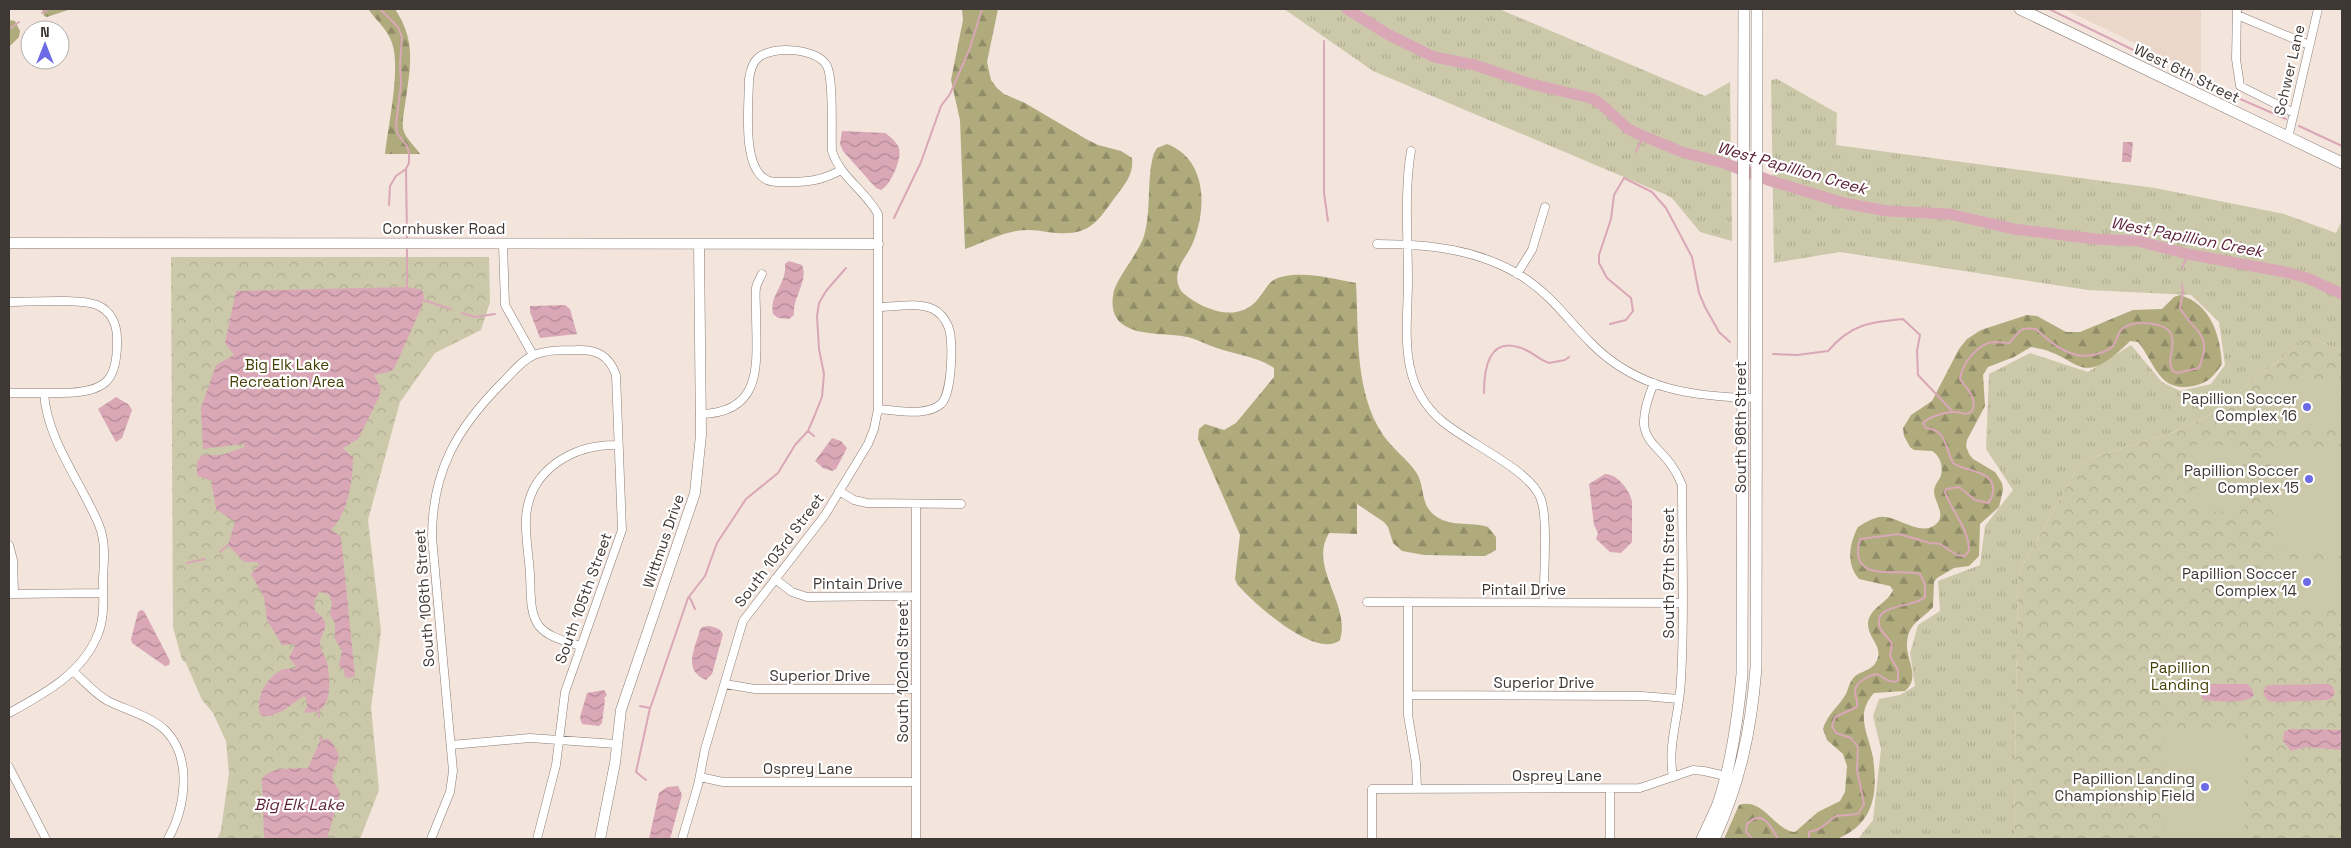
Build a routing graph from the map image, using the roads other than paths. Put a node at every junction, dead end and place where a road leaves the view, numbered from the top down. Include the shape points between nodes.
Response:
1 (1744, 9) edge
2 (1756, 9) edge
3 (2020, 9) edge
4 (2318, 9) edge
5 (2237, 12) edge
6 (2309, 46) junction
7 (2294, 113) junction
8 (2288, 138) junction
9 (1412, 151) dead end
10 (2342, 163) edge
11 (841, 170) junction
12 (1545, 207) dead end
13 (9, 243) edge
14 (503, 244) junction
15 (699, 244) junction
16 (878, 244) junction
17 (1377, 244) dead end
18 (1408, 244) junction
19 (762, 274) dead end
20 (1517, 274) junction
21 (9, 302) edge
22 (879, 307) junction
23 (533, 356) junction
24 (1654, 383) junction
25 (9, 393) edge
26 (44, 393) junction
27 (1743, 398) junction
28 (1756, 398) junction
29 (878, 409) junction
30 (700, 414) junction
31 (618, 445) junction
32 (839, 491) junction
33 (916, 504) junction
34 (961, 504) dead end
35 (9, 545) edge
36 (775, 579) junction
37 (103, 593) junction
38 (12, 594) edge
39 (915, 596) junction
40 (1367, 602) dead end
41 (1408, 602) junction
42 (1544, 602) junction
43 (1682, 603) junction
44 (580, 646) junction
45 (74, 671) junction
46 (725, 684) junction
47 (916, 689) junction
48 (1408, 695) junction
49 (1680, 699) junction
50 (9, 713) edge
51 (558, 740) junction
52 (616, 744) junction
53 (451, 745) junction
54 (9, 767) edge
55 (1725, 776) junction
56 (700, 777) junction
57 (1673, 777) junction
58 (1737, 779) junction
59 (916, 782) junction
60 (1417, 788) junction
61 (1610, 789) junction
62 (46, 839) edge
63 (168, 839) edge
64 (431, 839) edge
65 (537, 839) edge
66 (600, 839) edge
67 (682, 839) edge
68 (916, 839) edge
69 (1372, 839) edge
70 (1610, 839) edge
71 (1702, 839) edge
72 (1714, 839) edge

1 - 27 main road, South 96th Street
2 - 28 main road, South 96th Street
3 - 8 main road, West 6th Street
4 - 6 street, Schwer Lane
5 - 6 street
5 - 7 street via 2236,60 2240,86
6 - 7 street, Schwer Lane
7 - 8 street, Schwer Lane
8 - 10 main road, West 6th Street
9 - 18 street
11 - 11 street, South 103rd Street via 832,150 828,68 820,58 808,52 772,52 758,58 749,79 750,155 757,171 773,182 807,182 818,181
11 - 16 street, South 103rd Street via 870,200 878,214
12 - 20 street via 1532,250
13 - 14 street, Cornhusker Road
14 - 15 street, Cornhusker Road
14 - 23 street via 505,305
15 - 16 street, Cornhusker Road
15 - 30 street, Wittmus Drive
16 - 22 street, South 103rd Street
17 - 18 street
18 - 20 street via 1453,249 1487,259
18 - 42 street via 1408,347 1414,379 1422,398 1438,418 1527,479 1538,493 1544,510
19 - 30 street via 756,288 756,363 751,389 743,400 726,411
20 - 24 street via 1560,308 1591,344 1608,358
21 - 26 street via 91,303 113,320 117,332 117,354 113,370 100,386 92,391
22 - 29 street, South 103rd Street
22 - 29 street via 920,306 940,314 948,325 950,382 942,403 924,411
23 - 31 street, South 105th Street via 548,351 594,350 612,363 616,375
23 - 53 street, South 106th Street via 508,377 470,418 448,455 437,489 432,537
24 - 27 street via 1694,395
24 - 43 street, South 97th Street via 1643,413 1644,427 1646,437 1676,471 1682,485
25 - 26 street
26 - 37 street via 48,420 103,536
27 - 28 street
27 - 55 main road, South 96th Street via 1742,674 1739,710
28 - 58 main road, South 96th Street via 1756,668 1752,716
29 - 32 street, South 103rd Street via 868,444
30 - 52 street, Wittmus Drive via 695,493 630,681
31 - 44 street, South 105th Street via 622,530
31 - 44 street via 583,448 557,462 538,484 529,503 526,529 535,619 553,637
32 - 33 street via 863,503
32 - 36 street, South 103rd Street
33 - 34 street
33 - 39 street, South 102nd Street
35 - 38 street via 13,560
36 - 39 street, Pintain Drive via 792,592 807,596
36 - 46 street, South 103rd Street via 743,621
37 - 38 street
37 - 45 street via 98,633 88,654
39 - 47 street, South 102nd Street
40 - 41 street, Pintail Drive
41 - 42 street, Pintail Drive
41 - 48 street
42 - 43 street, Pintail Drive
43 - 49 street, South 97th Street
44 - 51 street, South 105th Street via 564,692
45 - 50 street
45 - 63 street via 101,697 160,726 172,740 182,768 183,784 182,803
46 - 47 street, Superior Drive via 755,689
46 - 56 street, South 103rd Street
47 - 59 street, South 102nd Street
48 - 49 street, Superior Drive
48 - 60 street
49 - 57 street, South 97th Street via 1670,750
51 - 52 street
51 - 53 street via 530,738
51 - 65 street, South 105th Street via 556,765
52 - 66 street, Wittmus Drive
53 - 64 street, South 106th Street via 453,771 450,792
54 - 62 street
55 - 57 street, Osprey Lane via 1693,770
55 - 58 street, Osprey Lane
55 - 71 main road, South 96th Street via 1718,804
56 - 59 street, Osprey Lane via 724,782
56 - 67 street, South 103rd Street
57 - 61 street, Osprey Lane via 1640,788
58 - 72 main road, South 96th Street
59 - 68 street, South 102nd Street
60 - 61 street, Osprey Lane
60 - 69 street, Osprey Lane via 1372,789
61 - 70 street

